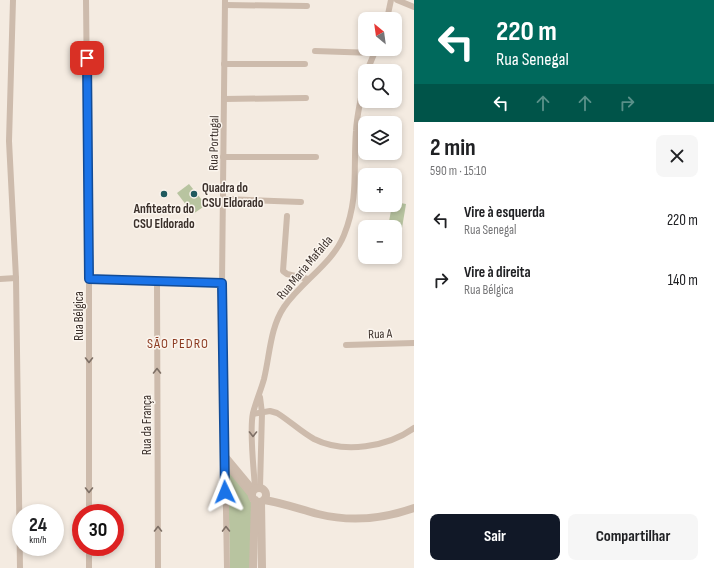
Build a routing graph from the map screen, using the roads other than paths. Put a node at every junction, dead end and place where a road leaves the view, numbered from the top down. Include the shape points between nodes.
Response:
1 (13, 0) edge
2 (86, 0) edge
3 (391, 0) edge
4 (396, 0) edge
5 (225, 3) edge
6 (307, 6) dead end
7 (414, 7) edge
8 (388, 12) edge
9 (315, 51) dead end
10 (358, 51) edge
11 (224, 64) junction
12 (305, 64) dead end
13 (306, 98) dead end
14 (224, 99) junction
15 (359, 108) edge
16 (223, 157) junction
17 (316, 157) dead end
18 (223, 199) junction
19 (301, 202) dead end
20 (287, 216) dead end
21 (16, 278) junction
22 (0, 279) edge
23 (89, 279) junction
24 (308, 279) junction
25 (157, 281) junction
26 (222, 283) junction
27 (414, 343) edge
28 (346, 345) dead end
29 (260, 396) junction
30 (262, 413) junction
31 (253, 414) junction
32 (414, 428) edge
33 (224, 454) junction
34 (224, 462) junction
35 (258, 494) junction
36 (89, 504) edge
37 (414, 508) edge
38 (89, 556) edge
39 (20, 568) edge
40 (89, 568) edge
41 (158, 568) edge
42 (227, 568) edge
43 (253, 568) edge
44 (262, 568) edge

1 - 21 street via 9,141
2 - 23 street, Rua Bélgica
3 - 8 street
4 - 7 street
5 - 6 street
5 - 11 street, Rua Portugal
9 - 10 street
11 - 12 street
11 - 14 street, Rua Portugal
13 - 14 street
14 - 16 street, Rua Portugal
15 - 24 street, Rua Maria Mafalda via 356,188 344,236 331,256
16 - 17 street
16 - 18 street, Rua Portugal
18 - 19 street
18 - 26 street, Rua Portugal
20 - 24 street via 283,271
21 - 22 street
21 - 39 street
23 - 25 street
23 -> 36 street, Rua Bélgica
24 - 29 street, Rua Maria Mafalda via 276,319
25 - 26 street
41 -> 25 street, Rua da França
26 - 33 street, Rua Portugal
27 - 28 street, Rua A
29 - 30 street, Rua Maria Mafalda
29 - 31 street, Rua Maria Mafalda
30 - 31 street
30 - 32 street via 277,413 315,440 334,445 372,445 392,440
30 - 35 street, Rua Maria Mafalda
31 -> 35 street, Rua Maria Mafalda
33 - 34 street, Rua Portugal
33 - 35 street
34 - 35 street
42 -> 34 street, Rua Portugal
35 - 37 street via 318,514 346,518 381,517
35 - 43 street
35 - 44 street
38 - 40 street

